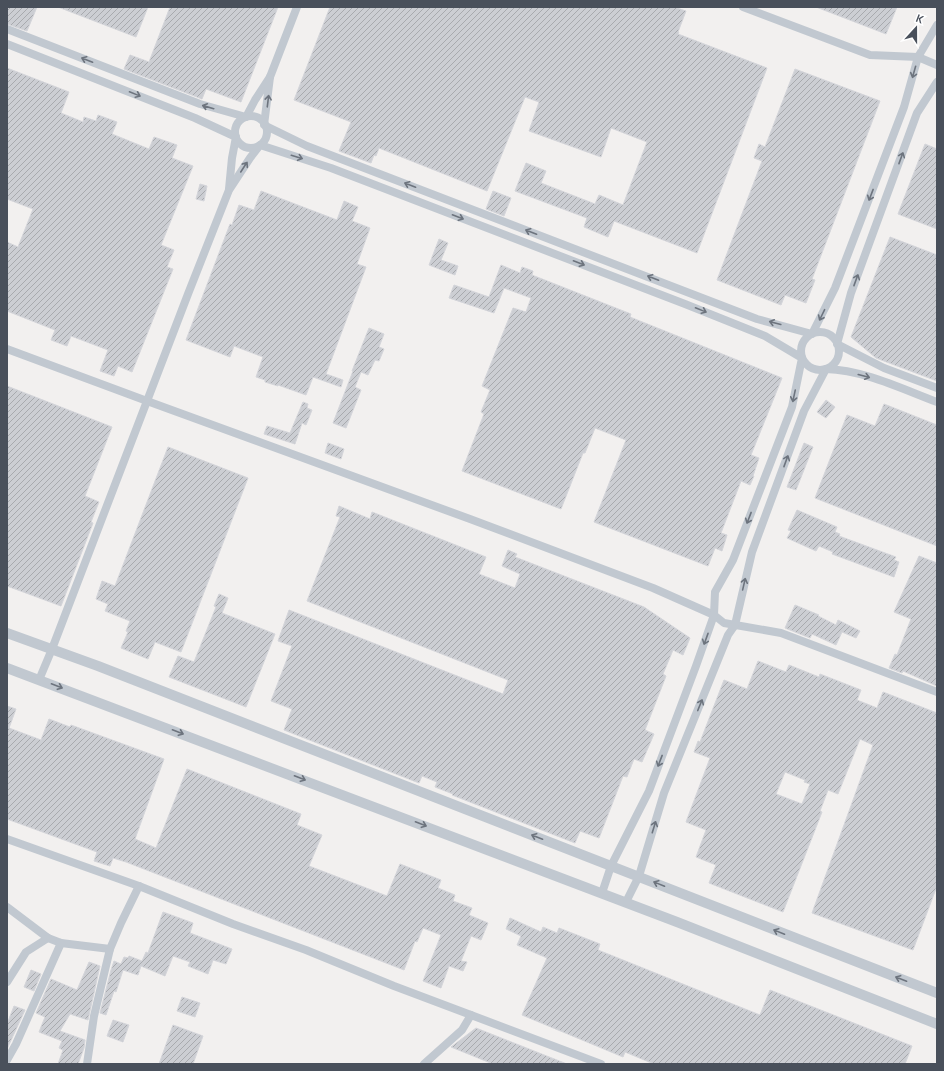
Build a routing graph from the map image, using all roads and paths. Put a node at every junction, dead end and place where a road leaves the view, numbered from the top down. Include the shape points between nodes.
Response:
1 (297, 7) edge
2 (743, 7) edge
3 (937, 25) edge
4 (7, 29) edge
5 (7, 44) edge
6 (918, 58) junction
7 (937, 65) edge
8 (117, 72) junction
9 (270, 77) junction
10 (937, 82) edge
11 (112, 85) junction
12 (246, 117) junction
13 (264, 125) junction
14 (236, 138) junction
15 (260, 146) junction
16 (386, 176) junction
17 (382, 187) junction
18 (229, 190) junction
19 (484, 213) junction
20 (479, 225) junction
21 (612, 262) junction
22 (607, 274) junction
23 (812, 334) junction
24 (837, 344) junction
25 (7, 349) edge
26 (802, 358) junction
27 (826, 369) junction
28 (937, 388) edge
29 (147, 401) junction
30 (937, 402) edge
31 (714, 615) junction
32 (735, 625) junction
33 (7, 633) edge
34 (52, 650) junction
35 (7, 668) edge
36 (39, 680) junction
37 (937, 692) edge
38 (7, 839) edge
39 (611, 866) junction
40 (639, 876) junction
41 (139, 886) junction
42 (602, 893) junction
43 (626, 902) junction
44 (7, 907) edge
45 (48, 938) junction
46 (60, 943) junction
47 (110, 949) junction
48 (7, 982) edge
49 (937, 993) edge
50 (470, 1015) junction
51 (937, 1024) edge
52 (7, 1060) edge
53 (87, 1064) edge
54 (424, 1064) edge
55 (601, 1064) edge

1 - 9 street
2 - 6 street via 870,55
3 - 6 street
8 -> 4 street
5 - 11 street
6 - 7 street
6 -> 23 street via 904,107 835,288
8 - 11 street
12 -> 8 street via 200,104
9 - 12 street
13 -> 9 street
24 -> 10 street via 851,293 917,113
11 -> 14 street via 195,118
12 - 13 street via 257,118
12 - 14 street via 237,125
13 - 15 street via 266,137
13 - 16 street via 307,146
14 - 15 street via 244,147
14 - 18 street
15 -> 17 street
18 -> 15 street
16 - 17 street
19 -> 16 street
17 -> 20 street
18 - 29 street
19 - 20 street
21 -> 19 street
20 -> 22 street
21 - 22 street
23 -> 21 street via 757,319
22 -> 26 street via 764,336
23 - 24 street via 825,333
23 - 26 street via 804,341
24 - 27 street via 838,356
24 - 28 street via 884,368
25 - 29 street
26 - 27 street via 810,367
26 -> 31 street via 792,407 733,560 715,592
27 -> 30 street via 840,369 875,379
32 -> 27 street via 752,552 804,411
29 - 31 street via 653,588
29 - 34 street
31 - 32 street via 724,623
31 -> 39 street via 649,791
32 - 37 street via 781,633
40 -> 32 street via 664,793 728,635
33 - 34 street
34 - 36 street
39 -> 34 street
35 - 36 street
36 -> 42 street
38 - 41 street
39 - 40 street
39 - 42 street
40 - 43 street
49 -> 40 street
41 - 47 street
41 - 50 street
42 - 43 street
43 - 51 street
44 - 45 street
45 - 46 street
45 - 48 street via 26,952
46 - 47 street
46 - 52 street
47 - 53 street via 94,1016
50 - 54 street via 462,1030
50 - 55 street

